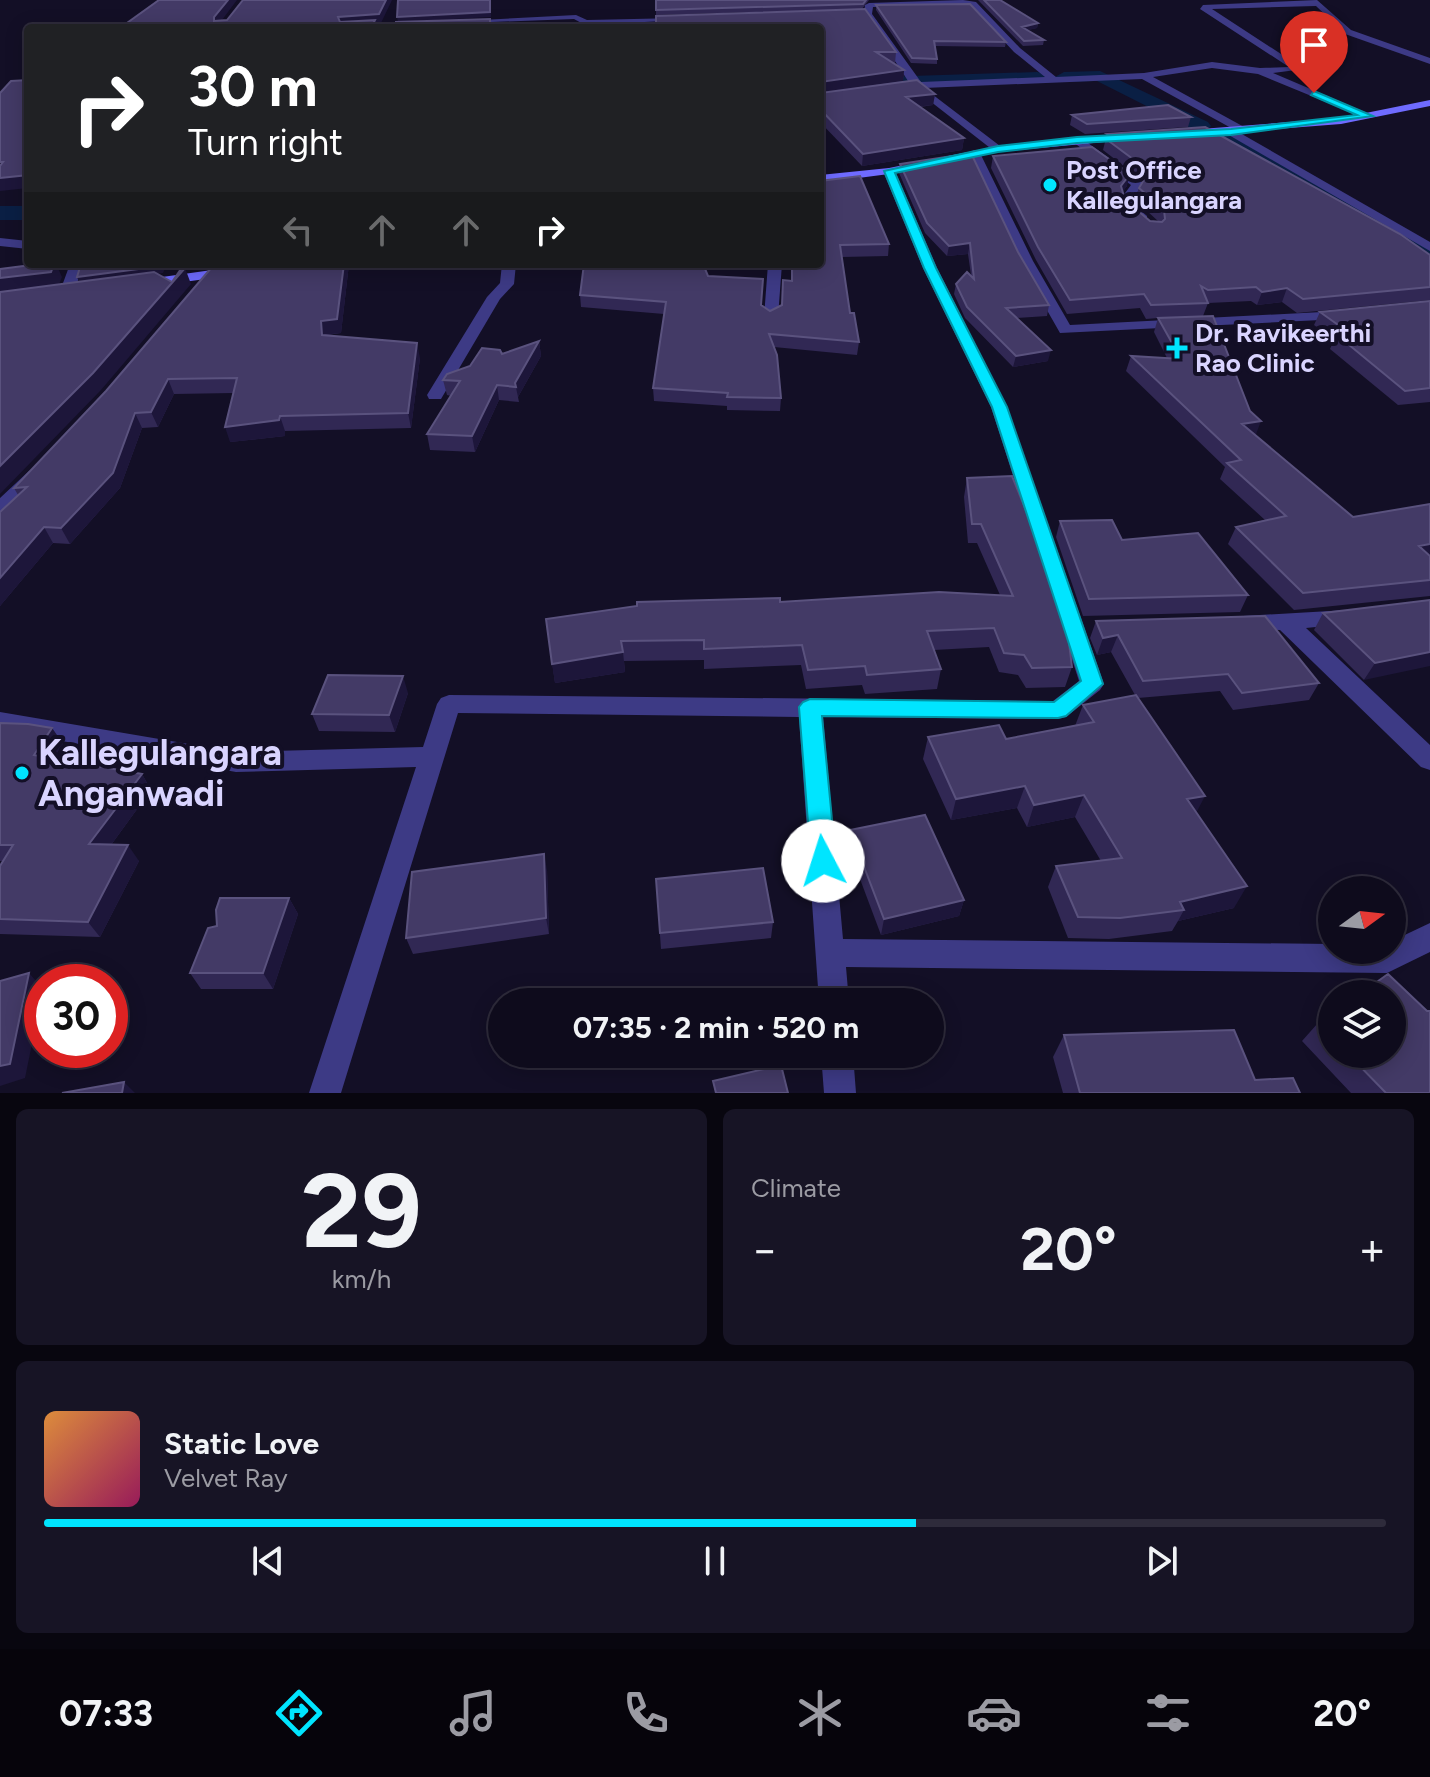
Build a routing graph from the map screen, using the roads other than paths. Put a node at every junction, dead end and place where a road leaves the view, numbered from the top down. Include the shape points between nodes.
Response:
1 (970, 2) edge
2 (1315, 2) edge
3 (853, 14) edge
4 (868, 14) junction
5 (691, 19) edge
6 (460, 21) edge
7 (473, 21) edge
8 (431, 23) edge
9 (414, 24) edge
10 (1430, 61) edge
11 (1260, 71) junction
12 (1142, 76) junction
13 (1054, 80) junction
14 (915, 81) junction
15 (903, 86) edge
16 (1430, 103) edge
17 (1369, 116) junction
18 (1236, 131) junction
19 (1205, 132) junction
20 (1177, 134) edge
21 (1148, 136) edge
22 (1077, 140) junction
23 (998, 149) junction
24 (974, 153) junction
25 (889, 171) junction
26 (824, 179) edge
27 (1153, 228) edge
28 (0, 242) edge
29 (24, 245) edge
30 (1430, 247) edge
31 (1430, 260) edge
32 (76, 268) edge
33 (260, 268) edge
34 (509, 268) edge
35 (775, 268) edge
36 (209, 276) junction
37 (152, 283) edge
38 (66, 294) edge
39 (191, 299) edge
40 (1355, 314) edge
41 (771, 317) edge
42 (435, 395) dead end
43 (53, 457) edge
44 (0, 509) edge
45 (1373, 615) edge
46 (1288, 624) junction
47 (1227, 625) edge
48 (810, 707) junction
49 (0, 721) edge
50 (431, 757) junction
51 (1430, 760) edge
52 (1430, 937) edge
53 (831, 953) junction
54 (833, 988) edge
55 (838, 1068) edge
56 (325, 1093) edge
57 (840, 1093) edge

1 - 4 street via 869,5
1 - 13 street
2 - 10 street via 1348,32
2 - 11 street via 1203,7 1299,69
3 - 4 street
4 - 14 street
5 - 7 street
6 - 7 street
8 - 9 street
11 - 12 street via 1212,65
11 - 17 street
12 - 13 street
12 - 18 street
13 - 14 street
14 - 15 street
14 - 23 street
16 - 17 main road
17 - 18 main road
18 - 19 main road
18 - 30 street
19 - 20 main road
19 - 31 street
21 - 22 main road
22 - 23 main road
22 - 27 street via 1137,184 1126,200 1128,207
23 - 24 main road
24 - 25 main road
24 - 40 street via 1065,330
25 - 26 main road
25 - 48 street via 999,407 1081,627 1092,684 1058,710
28 - 29 street
32 - 38 street
33 - 36 main road
34 - 42 street via 507,284
35 - 41 street
36 - 37 main road
36 - 39 street
43 - 44 street
45 - 46 street
46 - 47 street
46 - 51 street
48 - 50 street via 449,704
48 - 53 street
49 - 50 street via 236,762
50 - 56 street
52 - 53 street via 1387,959
53 - 54 street
55 - 57 street

